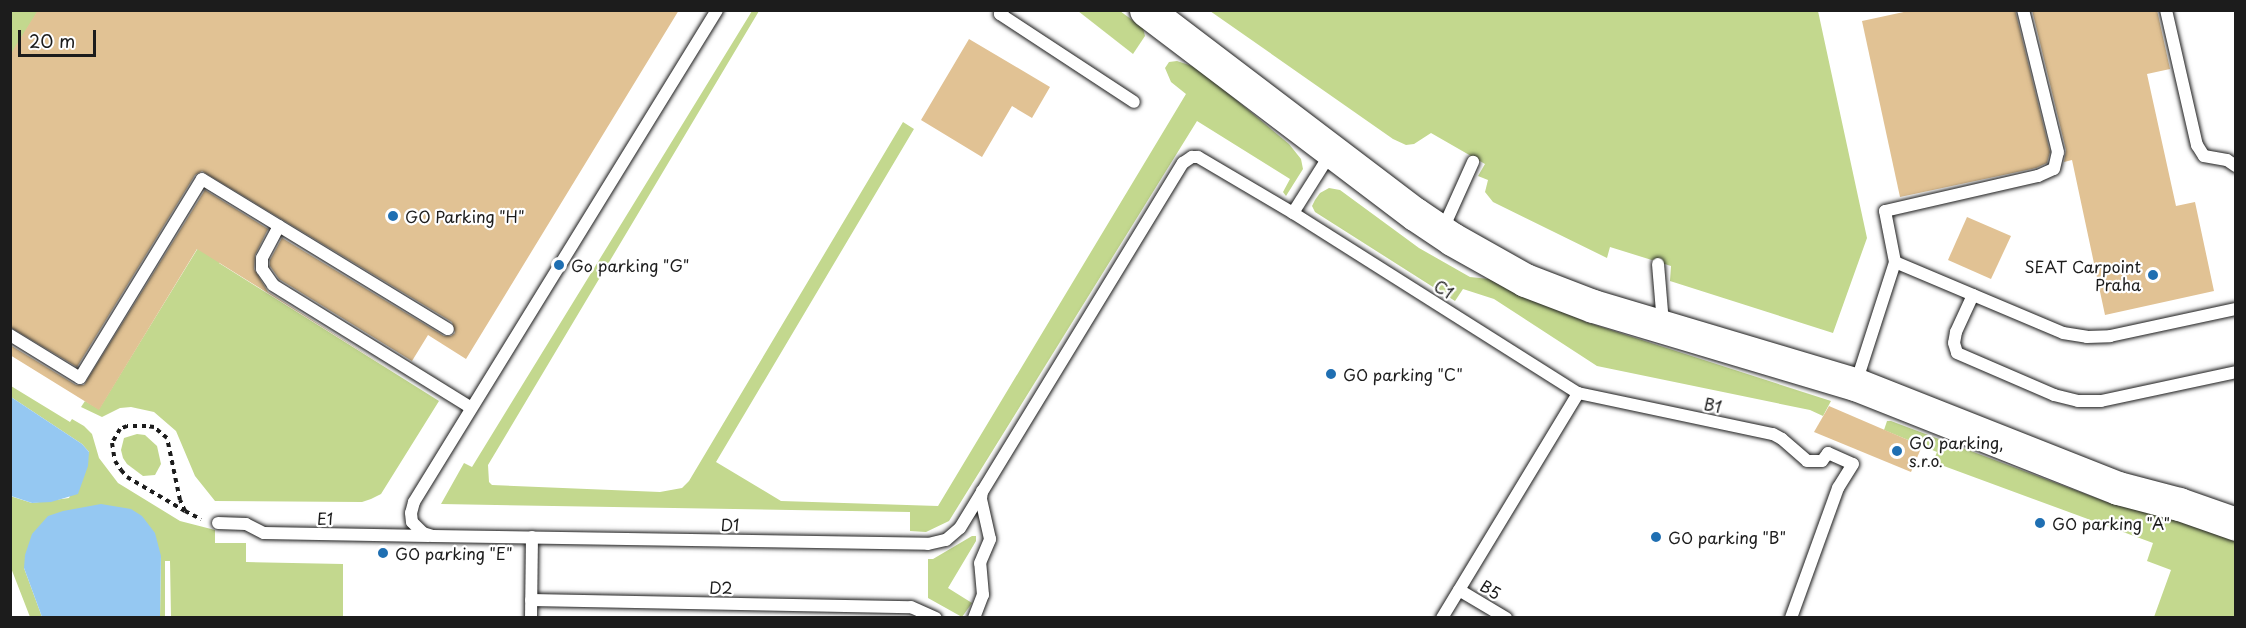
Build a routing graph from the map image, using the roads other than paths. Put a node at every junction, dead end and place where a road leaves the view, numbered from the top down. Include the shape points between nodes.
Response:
1 (717, 10) edge
2 (1003, 10) edge
3 (1146, 10) edge
4 (2023, 10) edge
5 (2166, 10) edge
6 (1134, 102) dead end
7 (1332, 151) junction
8 (1473, 162) dead end
9 (2235, 166) edge
10 (1293, 213) junction
11 (279, 226) junction
12 (1442, 232) junction
13 (1895, 262) junction
14 (1658, 264) dead end
15 (1973, 296) junction
16 (2235, 309) edge
17 (1663, 327) junction
18 (448, 328) dead end
19 (10, 335) edge
20 (2235, 372) edge
21 (1855, 384) junction
22 (1578, 393) junction
23 (471, 408) junction
24 (982, 489) junction
25 (2235, 501) edge
26 (2179, 504) junction
27 (218, 523) road end
28 (2235, 524) edge
29 (433, 536) junction
30 (532, 537) junction
31 (1459, 590) junction
32 (531, 600) junction
33 (531, 618) edge
34 (936, 618) edge
35 (974, 618) edge
36 (1442, 618) edge
37 (1506, 618) edge
38 (1791, 618) edge

1 - 23 lane
2 - 6 lane via 1000,14
3 - 7 street
4 - 13 lane via 2058,152 2054,169 2038,177 1885,211
5 - 9 lane via 2197,145 2204,156 2227,160
7 - 10 lane
7 - 12 street
8 - 12 lane
10 - 22 lane, C1
10 - 24 lane, C1 via 1204,158 1186,159
11 - 18 lane
11 - 19 lane via 202,179 80,378
11 - 23 lane via 262,258 262,269 273,285
12 - 17 street via 1526,280
13 - 15 lane
13 - 21 lane
14 - 17 lane
15 - 16 lane via 2063,333 2087,337 2110,336
15 - 20 lane via 1956,333 1957,353 2054,395 2101,401
17 - 21 street
21 - 26 street via 2118,488
22 - 31 lane
22 - 38 lane, B1 via 1773,434 1807,461 1822,461 1828,453 1853,464 1838,488
23 - 29 lane, E1 via 411,508 412,522
24 - 30 lane, D1 via 953,534 928,544
24 - 35 lane via 990,539 980,563 982,595
25 - 26 street
26 - 28 street
27 - 29 lane, E1 via 246,524 264,533
29 - 30 lane, E1
30 - 32 lane
31 - 36 lane
31 - 37 lane, B5
32 - 33 lane
32 - 34 lane, D2 via 911,607

